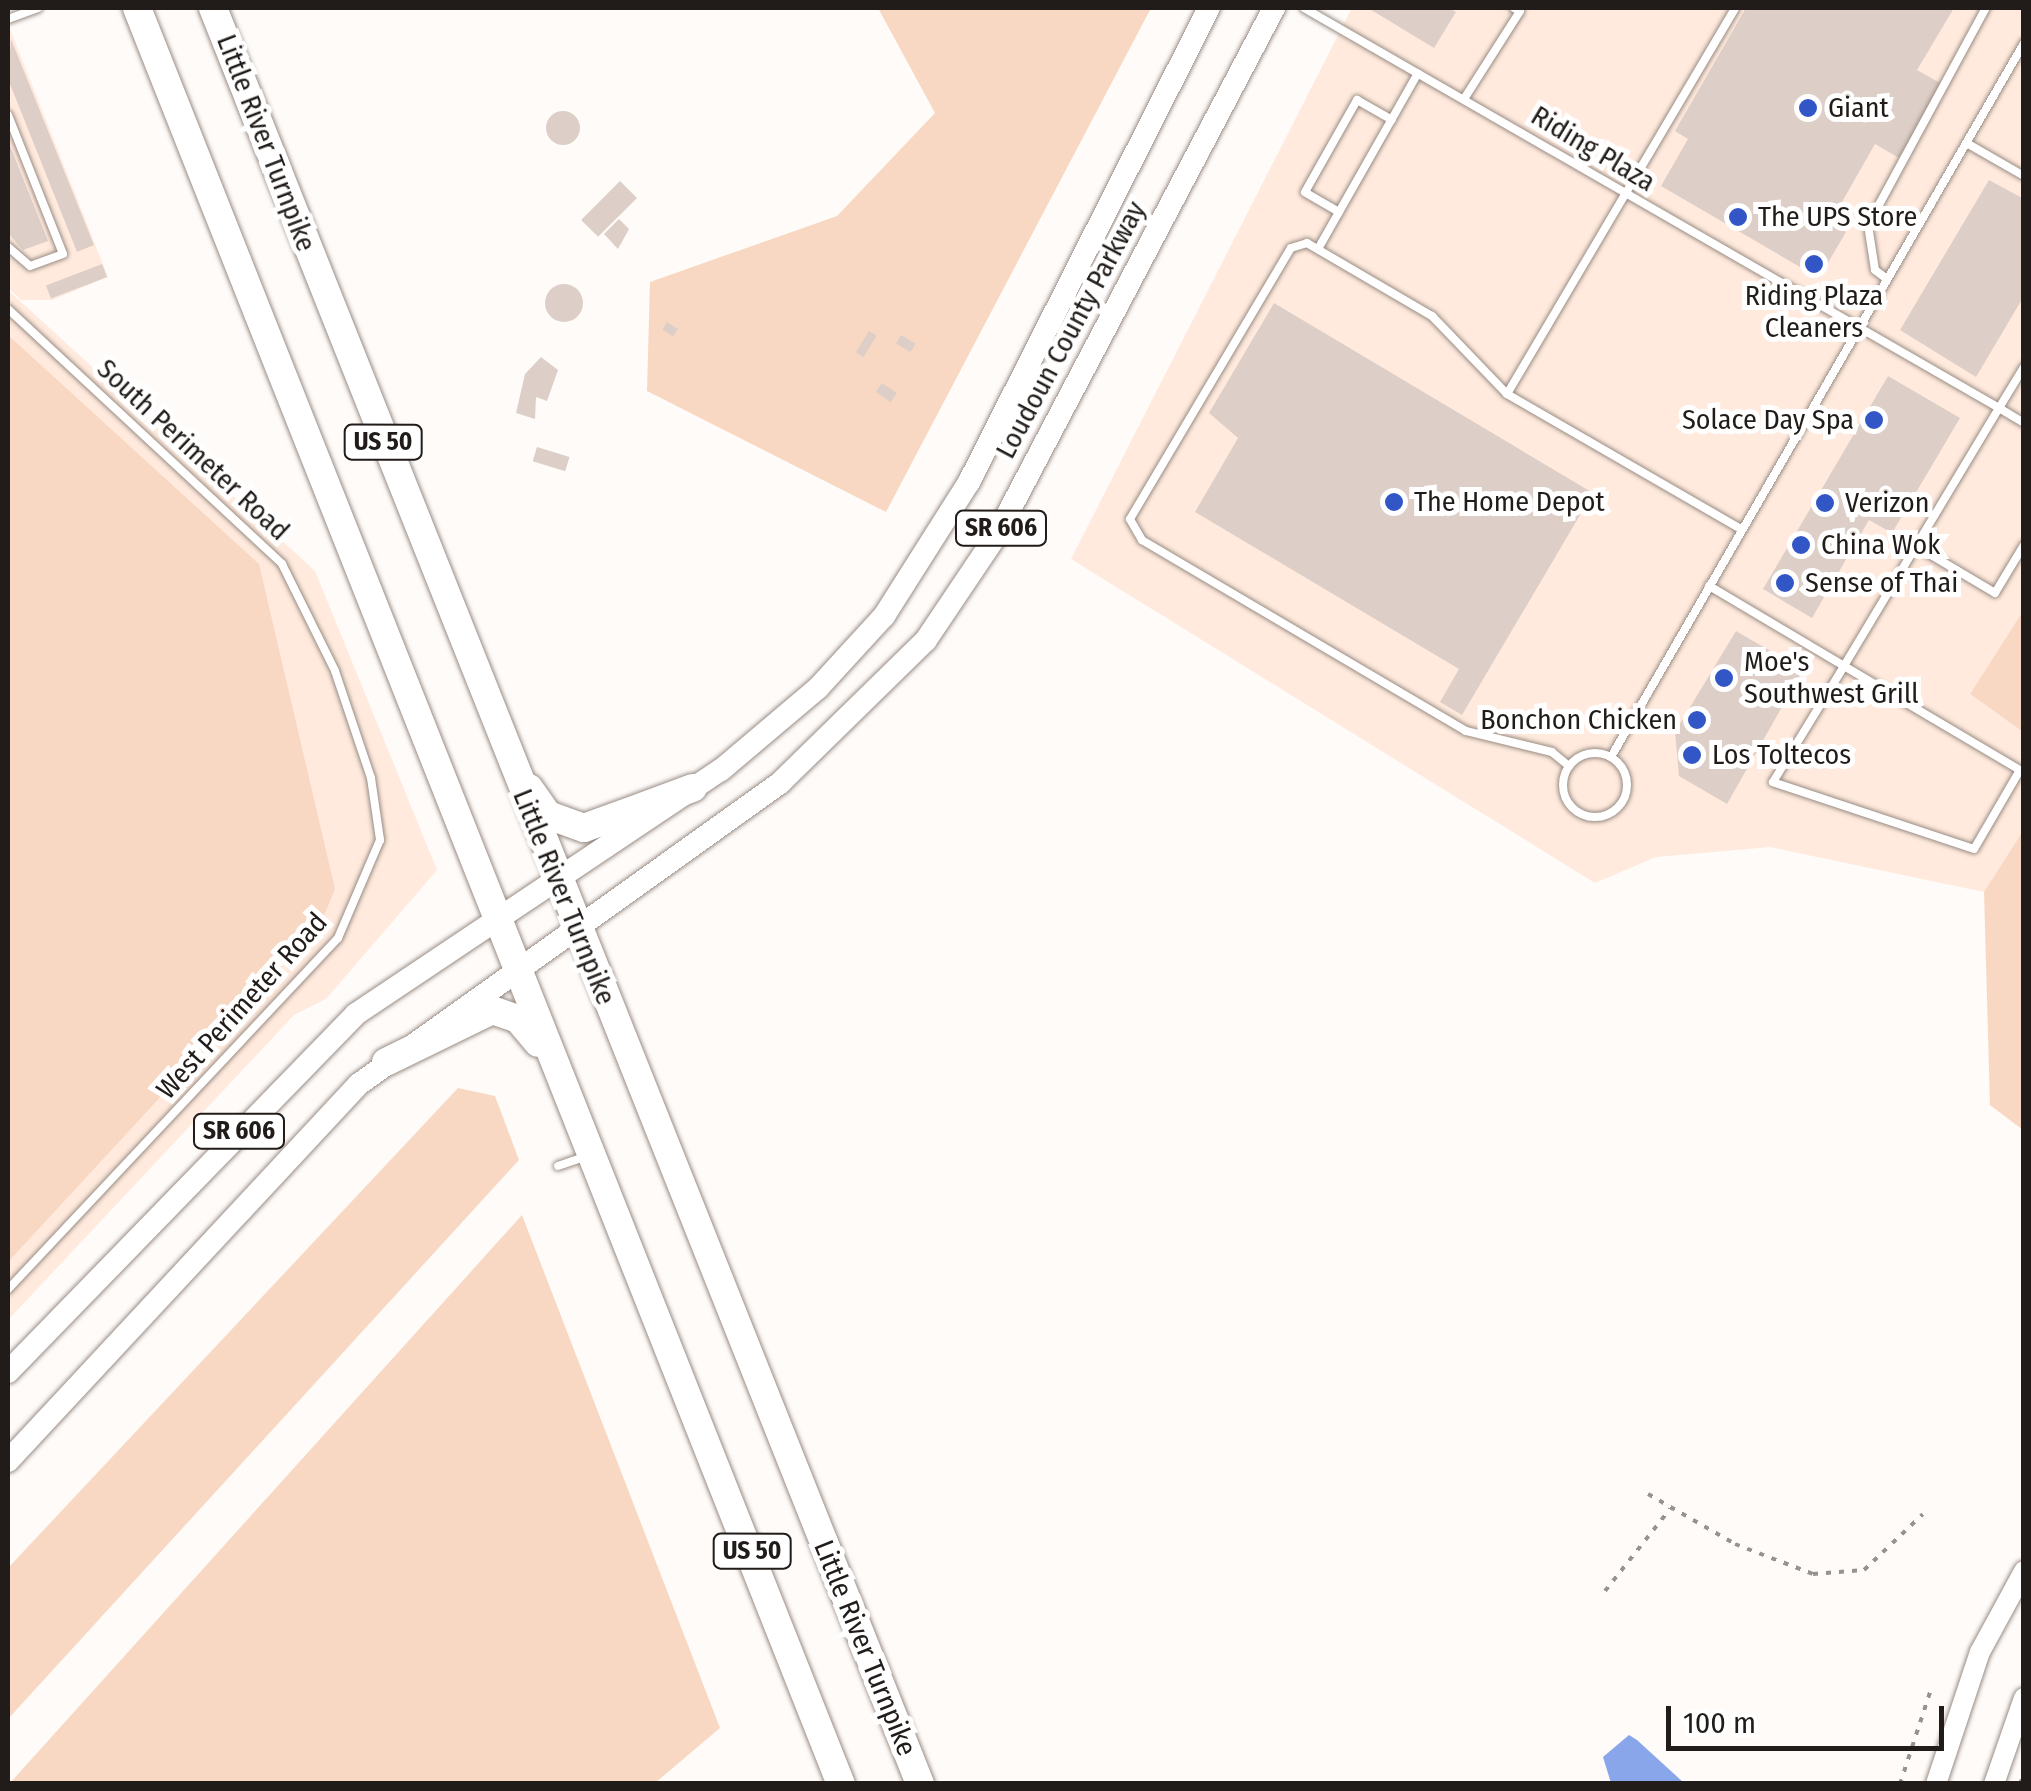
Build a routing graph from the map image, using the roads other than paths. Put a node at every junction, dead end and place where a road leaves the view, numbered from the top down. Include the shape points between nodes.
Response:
1 (38, 8) edge
2 (137, 8) edge
3 (214, 8) edge
4 (1209, 8) edge
5 (1274, 8) edge
6 (1304, 8) edge
7 (1514, 8) edge
8 (1735, 8) edge
9 (1986, 8) edge
10 (8, 19) edge
11 (2024, 43) edge
12 (1418, 73) junction
13 (1464, 99) junction
14 (8, 115) edge
15 (1392, 120) junction
16 (1970, 145) junction
17 (2024, 176) edge
18 (1625, 194) junction
19 (1339, 212) junction
20 (8, 247) edge
21 (1318, 249) junction
22 (1887, 278) junction
23 (8, 309) edge
24 (1859, 329) junction
25 (2024, 366) edge
26 (1507, 394) junction
27 (2000, 408) junction
28 (2024, 423) edge
29 (1742, 530) junction
30 (2024, 545) edge
31 (1916, 546) junction
32 (1709, 586) junction
33 (1844, 666) junction
34 (344, 700) joint
35 (498, 731) junction
36 (1611, 758) junction
37 (1569, 766) junction
38 (693, 788) junction
39 (554, 876) junction
40 (494, 916) junction
41 (575, 924) junction
42 (515, 967) junction
43 (386, 1062) junction
44 (562, 1083) junction
45 (591, 1154) junction
46 (558, 1166) dead end
47 (8, 1290) edge
48 (8, 1372) edge
49 (8, 1461) edge
50 (2024, 1570) edge
51 (2024, 1698) edge
52 (842, 1784) edge
53 (920, 1784) edge
54 (1936, 1784) edge
55 (1994, 1784) edge

1 - 10 lane
2 - 40 highway, US 50
3 - 35 highway, Little River Turnpike / US 50
4 - 38 main road, Loudoun County Parkway / SR 606 via 924,560 818,688
5 - 41 main road, Loudoun County Parkway / SR 606 via 996,536 926,640 780,784
6 - 12 lane, Riding Plaza
7 - 13 lane via 1520,11
8 - 18 lane
9 - 22 lane via 1868,225 1875,270
11 - 16 lane
12 - 13 lane, Riding Plaza
12 - 15 lane
13 - 18 lane, Riding Plaza
14 - 20 lane via 63,254 30,266
15 - 19 lane
15 - 19 lane via 1357,100 1305,192
16 - 17 lane
16 - 22 lane
18 - 24 lane, Riding Plaza
18 - 26 lane
19 - 21 lane
21 - 26 lane via 1432,316
21 - 37 lane via 1307,243 1282,260 1130,518 1142,540 1466,731 1522,742
22 - 24 lane
23 - 34 lane, South Perimeter Road via 282,564
24 - 27 lane, Riding Plaza
24 - 29 lane
25 - 27 lane
26 - 29 lane
27 - 28 lane, Riding Plaza
27 - 31 lane
29 - 32 lane
30 - 31 lane via 1995,593
31 - 33 lane
32 - 33 lane
32 - 36 lane
33 - 33 lane via 1773,782 1974,850 2020,770
34 - 47 lane, West Perimeter Road via 380,840 349,921
35 - 38 highway via 540,805 570,826
35 - 39 highway, Little River Turnpike / US 50
36 - 37 lane via 1593,753
36 - 37 lane via 1626,791 1598,817 1565,796
38 - 39 main road, Loudoun County Parkway / SR 606
39 - 40 main road, Loudoun County Parkway / SR 606
39 - 41 highway, Little River Turnpike / US 50
40 - 42 highway, US 50
40 - 48 main road, Loudoun County Parkway / SR 606 via 344,1026
41 - 42 main road, Loudoun County Parkway / SR 606
41 - 53 highway, Little River Turnpike / US 50
42 - 43 main road, Loudoun County Parkway / SR 606
42 - 44 highway, US 50
43 - 44 highway via 492,1010 529,1030
43 - 49 main road, Loudoun County Parkway / SR 606
44 - 45 highway, US 50
45 - 46 lane
45 - 52 highway, US 50
50 - 54 main road via 1980,1652
51 - 55 main road

